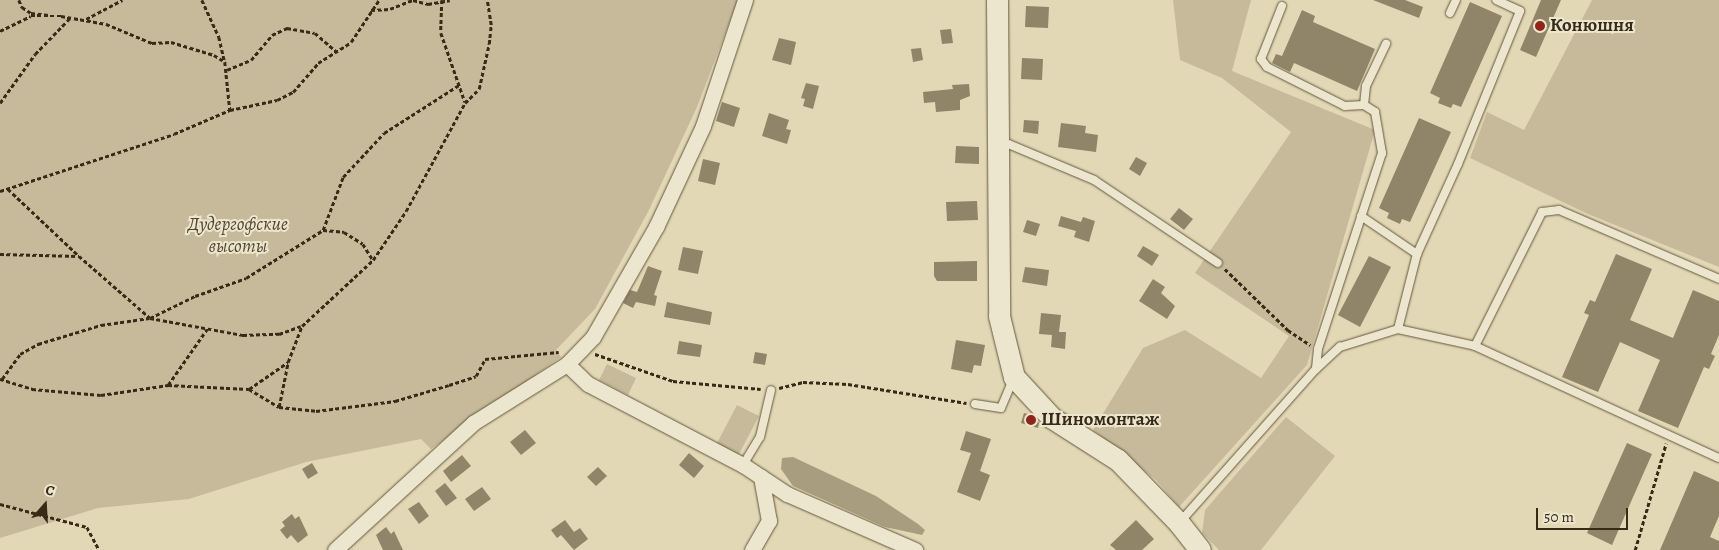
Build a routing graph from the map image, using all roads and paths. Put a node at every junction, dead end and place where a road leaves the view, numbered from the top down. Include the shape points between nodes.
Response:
1 (19, 0) edge
2 (122, 0) edge
3 (202, 0) edge
4 (378, 0) edge
5 (412, 0) edge
6 (450, 0) edge
7 (487, 0) edge
8 (745, 0) edge
9 (997, 0) edge
10 (1456, 0) edge
11 (1496, 0) edge
12 (443, 1) edge
13 (1282, 6) dead end
14 (371, 10) junction
15 (1450, 13) dead end
16 (31, 14) junction
17 (70, 17) junction
18 (85, 19) junction
19 (0, 31) edge
20 (1386, 44) dead end
21 (337, 52) junction
22 (225, 62) junction
23 (227, 70) junction
24 (459, 85) junction
25 (0, 103) edge
26 (465, 103) junction
27 (1364, 105) junction
28 (230, 110) junction
29 (997, 140) junction
30 (8, 189) junction
31 (0, 191) edge
32 (1361, 216) junction
33 (323, 230) junction
34 (0, 254) edge
35 (1417, 254) junction
36 (79, 256) junction
37 (373, 260) junction
38 (1218, 263) joint
39 (1719, 279) edge
40 (150, 318) junction
41 (302, 326) junction
42 (207, 329) junction
43 (1398, 329) junction
44 (1474, 346) junction
45 (1318, 349) junction
46 (582, 350) junction
47 (288, 362) junction
48 (567, 364) junction
49 (1316, 369) junction
50 (1014, 376) junction
51 (1, 379) edge
52 (168, 385) junction
53 (249, 389) junction
54 (771, 390) dead end
55 (975, 404) dead end
56 (279, 408) junction
57 (1668, 435) junction
58 (1719, 458) edge
59 (743, 465) junction
60 (761, 477) junction
61 (0, 504) edge
62 (1179, 523) junction
63 (99, 550) edge
64 (335, 550) edge
65 (752, 550) edge
66 (915, 550) edge
67 (1200, 550) edge
68 (1636, 550) edge

1 - 16 path
2 - 18 path
3 - 22 path via 219,37
4 - 14 path
5 - 12 path via 428,4
5 - 14 path via 390,9
6 - 12 path
7 - 26 path via 490,44 479,89
8 - 46 street via 703,126 656,227 593,337
9 - 29 street
10 - 15 lane
11 - 35 lane via 1520,11 1458,164
12 - 24 path via 441,33
13 - 27 lane via 1261,60 1267,67 1345,106
14 - 21 path via 360,31
16 - 17 path
16 - 19 path
17 - 18 path
17 - 25 path via 36,54
18 - 22 path via 106,24 137,39 152,43 171,42 214,55
20 - 27 lane via 1366,86
21 - 23 path via 315,34 287,28 272,35 251,60
21 - 28 path via 318,62 293,92 277,100
22 - 23 path
23 - 28 path
24 - 26 path
24 - 33 path via 384,133 343,177
26 - 37 path via 406,211
27 - 32 lane via 1375,112 1382,152
28 - 30 path via 174,134
29 - 38 lane via 1006,140 1094,180
29 - 50 street via 999,316
30 - 31 path
30 - 36 path
32 - 35 lane
32 - 45 lane
33 - 37 path via 344,232 363,244
33 - 40 path via 246,278 196,296
34 - 36 path
35 - 43 lane
36 - 40 path
37 - 41 path
38 - 45 path via 1243,283 1288,330
39 - 44 lane via 1559,210 1542,212
40 - 42 path
40 - 51 path via 101,325 38,344 20,354
41 - 42 path via 279,334 243,335
41 - 47 path
42 - 52 path
43 - 44 lane
43 - 49 lane via 1340,348
44 - 57 lane
45 - 49 lane
46 - 48 street
46 - 56 path via 486,359 476,376 395,401 316,411
47 - 53 path
47 - 56 path
48 - 59 street via 588,384
48 - 64 street via 473,424
49 - 62 lane
50 - 55 lane via 1001,408
50 - 62 street via 1052,418 1118,460
51 - 52 path via 32,389 101,395
52 - 53 path
53 - 56 path
54 - 59 lane via 760,437
57 - 58 lane
57 - 68 path
59 - 60 street
60 - 65 street via 769,521
60 - 66 street via 787,494
61 - 63 path via 87,527
62 - 67 street

